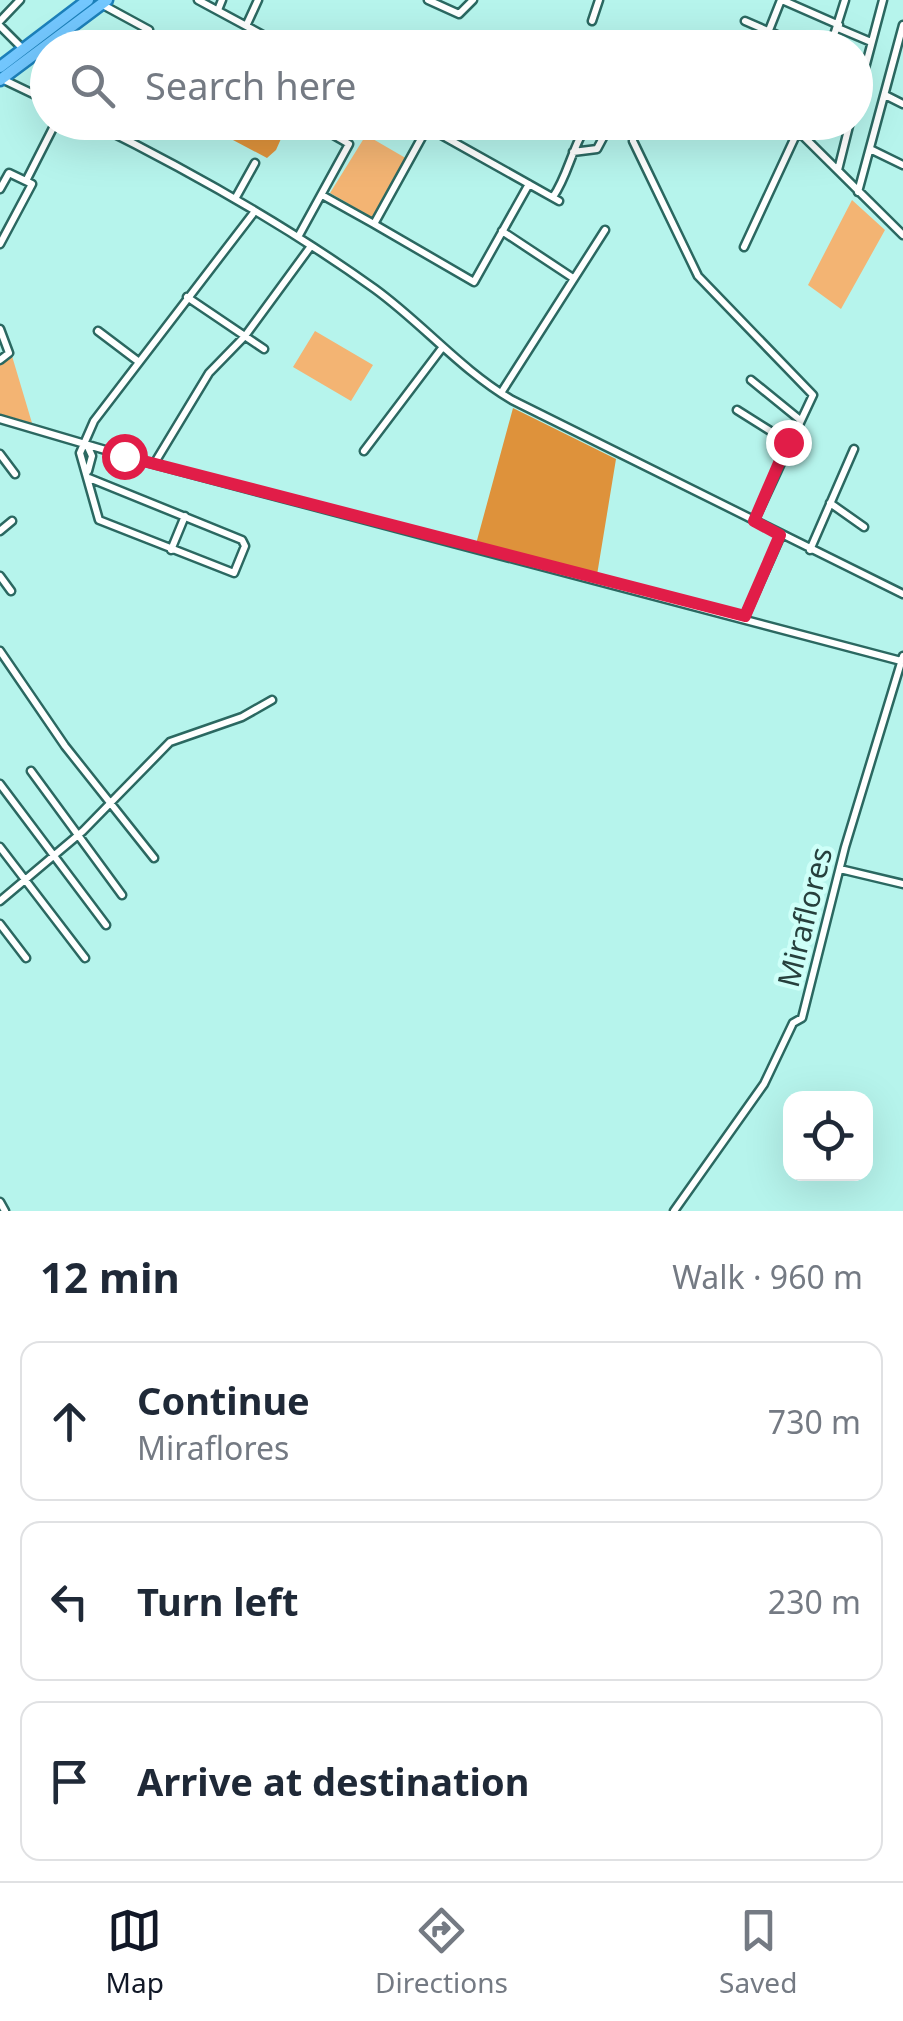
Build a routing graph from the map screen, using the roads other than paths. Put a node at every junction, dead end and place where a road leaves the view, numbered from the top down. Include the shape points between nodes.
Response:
1 (20, 0) edge
2 (198, 0) edge
3 (222, 0) edge
4 (258, 0) edge
5 (428, 0) edge
6 (473, 0) edge
7 (599, 0) edge
8 (782, 0) edge
9 (846, 0) edge
10 (883, 0) edge
11 (85, 1) edge
12 (104, 2) edge
13 (218, 10) junction
14 (592, 21) dead end
15 (745, 21) dead end
16 (0, 24) edge
17 (247, 24) junction
18 (903, 24) edge
19 (838, 26) junction
20 (48, 30) edge
21 (64, 30) edge
22 (149, 30) edge
23 (257, 30) edge
24 (768, 30) joint
25 (837, 30) edge
26 (846, 30) edge
27 (873, 35) edge
28 (901, 42) edge
29 (30, 44) edge
30 (23, 49) junction
31 (30, 54) edge
32 (1, 75) edge
33 (30, 91) edge
34 (885, 94) junction
35 (903, 104) edge
36 (873, 138) edge
37 (47, 140) edge
38 (127, 140) edge
39 (342, 140) edge
40 (420, 140) edge
41 (449, 140) edge
42 (579, 140) edge
43 (601, 140) edge
44 (795, 140) edge
45 (806, 140) edge
46 (846, 140) edge
47 (872, 140) edge
48 (633, 142) dead end
49 (870, 149) junction
50 (573, 152) junction
51 (255, 163) dead end
52 (903, 165) edge
53 (838, 170) junction
54 (26, 181) junction
55 (529, 184) junction
56 (0, 189) edge
57 (858, 192) junction
58 (322, 195) junction
59 (235, 199) junction
60 (254, 211) junction
61 (374, 224) junction
62 (605, 230) dead end
63 (502, 232) junction
64 (903, 235) edge
65 (298, 237) junction
66 (0, 244) edge
67 (311, 246) junction
68 (744, 247) dead end
69 (573, 278) junction
70 (187, 298) junction
71 (0, 329) edge
72 (98, 331) dead end
73 (245, 336) junction
74 (264, 348) dead end
75 (442, 348) junction
76 (0, 360) edge
77 (139, 362) junction
78 (751, 380) dead end
79 (501, 393) junction
80 (737, 410) dead end
81 (799, 418) junction
82 (0, 419) edge
83 (788, 442) junction
84 (87, 444) junction
85 (854, 448) dead end
86 (364, 451) dead end
87 (0, 454) edge
88 (154, 464) junction
89 (15, 474) dead end
90 (88, 476) junction
91 (830, 504) junction
92 (185, 516) junction
93 (12, 521) dead end
94 (754, 521) junction
95 (864, 527) dead end
96 (1, 528) edge
97 (780, 535) junction
98 (171, 550) junction
99 (810, 550) junction
100 (0, 576) edge
101 (11, 591) dead end
102 (903, 594) edge
103 (745, 616) junction
104 (0, 651) edge
105 (902, 658) edge
106 (272, 700) dead end
107 (31, 771) dead end
108 (0, 784) edge
109 (112, 803) junction
110 (76, 836) junction
111 (0, 847) edge
112 (53, 857) junction
113 (154, 858) dead end
114 (840, 869) junction
115 (26, 881) junction
116 (903, 884) edge
117 (122, 895) dead end
118 (0, 901) edge
119 (0, 924) edge
120 (106, 925) dead end
121 (26, 958) dead end
122 (85, 958) dead end
123 (0, 1202) edge
124 (5, 1211) edge
125 (674, 1211) edge

1 - 16 street
2 - 13 street
3 - 13 street
4 - 17 street
5 - 6 street via 458,14
7 - 14 street
8 - 19 street
8 - 24 street
9 - 19 street
10 - 27 street
11 - 20 main road
12 - 21 main road
12 - 22 street
13 - 17 street
15 - 24 street
16 - 30 street
17 - 23 street
18 - 28 street
19 - 25 street
19 - 26 street
28 - 34 street
29 - 30 main road
30 - 32 main road
31 - 32 main road
32 - 33 street
34 - 35 street
34 - 36 street
37 - 54 street
38 - 59 street
39 - 58 street via 349,144
40 - 61 street
41 - 55 street
42 - 50 street
43 - 50 street via 596,149
44 - 68 street
45 - 53 street
46 - 53 street
47 - 49 street
48 - 81 street via 698,276 813,395
49 - 52 street
49 - 57 street
50 - 55 street via 556,199
51 - 59 street
53 - 57 street
54 - 56 street via 9,172
54 - 66 street via 32,184
55 - 63 street
57 - 64 street
58 - 61 street
58 - 65 street
59 - 60 street
60 - 65 street
60 - 70 street
61 - 63 street via 474,282
62 - 69 street
63 - 69 street
65 - 67 street
67 - 73 street
67 - 75 street via 387,298
69 - 79 street
70 - 73 street
70 - 77 street
71 - 76 street via 9,353
72 - 77 street
73 - 74 street
73 - 88 street via 209,373
75 - 79 street
75 - 86 street
77 - 84 street via 94,422
78 - 81 street
79 - 94 street
80 - 83 street
81 - 83 street
82 - 84 street, Miraflores
83 - 94 street
84 - 88 street, Miraflores
84 - 90 street via 80,453
85 - 91 street
87 - 89 street
88 - 103 street, Miraflores
90 - 92 street
90 - 98 street via 99,520
91 - 95 street
91 - 99 street
92 - 98 street
92 - 98 street via 245,546 231,574
93 - 96 street
94 - 97 street
97 - 99 street
97 - 103 street
99 - 102 street
100 - 101 street
103 - 105 street, Miraflores
104 - 109 street
105 - 114 street, Miraflores
106 - 109 street via 242,718 170,742
107 - 110 street
108 - 112 street
109 - 110 street
109 - 113 street
110 - 112 street
110 - 117 street
111 - 115 street
112 - 115 street
112 - 120 street
114 - 116 street
114 - 125 street, Miraflores via 802,1018
115 - 118 street
115 - 122 street
119 - 121 street
123 - 124 street

